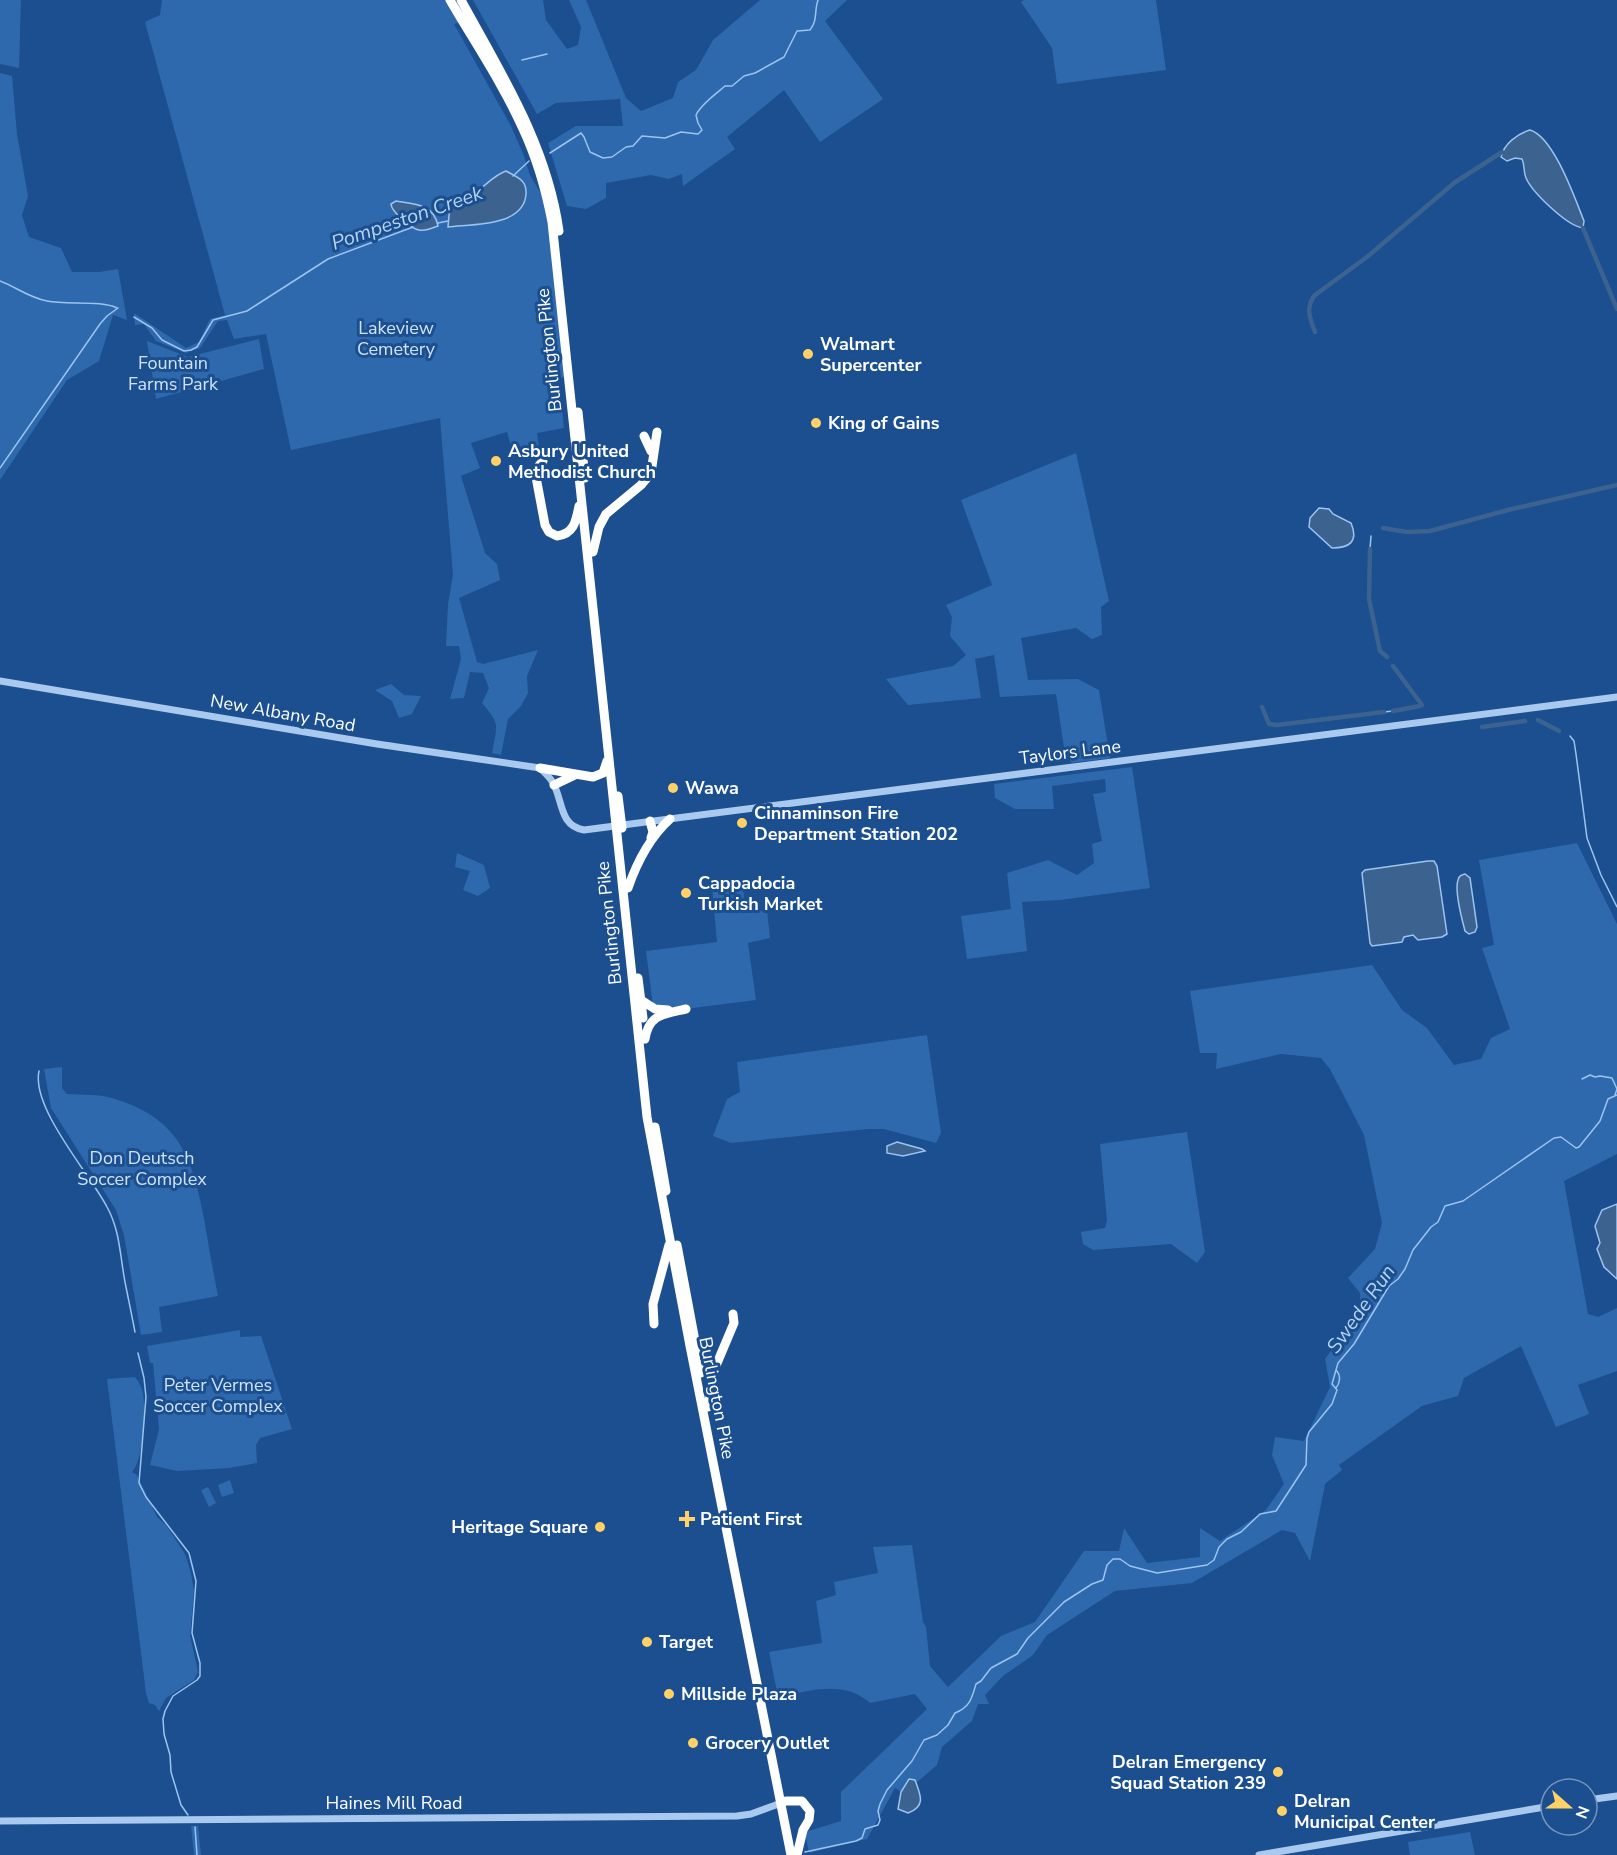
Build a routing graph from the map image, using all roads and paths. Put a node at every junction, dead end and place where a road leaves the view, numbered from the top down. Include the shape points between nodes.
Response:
1 (450, 0) edge
2 (461, 0) edge
3 (657, 432) dead end
4 (644, 436) dead end
5 (653, 457) junction
6 (543, 461) dead end
7 (581, 494) junction
8 (592, 552) junction
9 (0, 681) edge
10 (1617, 697) edge
11 (608, 759) junction
12 (540, 768) junction
13 (578, 775) junction
14 (554, 785) junction
15 (670, 819) junction
16 (650, 821) junction
17 (618, 825) junction
18 (651, 840) junction
19 (628, 888) junction
20 (641, 1000) junction
21 (645, 1039) junction
22 (669, 1240) junction
23 (733, 1314) dead end
24 (654, 1324) dead end
25 (708, 1407) junction
26 (1617, 1796) edge
27 (1599, 1798) edge
28 (784, 1802) junction
29 (1539, 1808) edge
30 (0, 1821) edge
31 (791, 1855) edge
32 (797, 1855) edge
33 (1259, 1855) edge

1 - 7 highway, Burlington Pike via 522,126 549,206
2 - 8 highway, Burlington Pike via 530,129 557,218
3 - 5 highway
4 - 5 highway
5 - 8 highway via 646,480 606,514
6 - 7 highway via 536,469 536,477 549,532 563,535 573,527
7 - 11 highway, Burlington Pike
8 - 17 highway, Burlington Pike
9 - 12 street, New Albany Road
10 - 15 street, Taylors Lane
11 - 13 highway via 598,776
11 - 17 highway, Burlington Pike
12 - 13 highway
12 - 14 street
13 - 14 highway
14 - 17 street, Taylors Lane via 565,817 576,829
15 - 16 street, Taylors Lane
15 - 18 highway
16 - 17 street, Taylors Lane
16 - 18 highway
17 - 19 highway, Burlington Pike
17 - 22 highway, Burlington Pike via 647,1117
18 - 19 highway
19 - 20 highway, Burlington Pike
20 - 21 highway, Burlington Pike
20 - 21 highway via 658,1010 686,1009 654,1019
21 - 25 highway, Burlington Pike via 660,1152
22 - 24 highway via 653,1304
22 - 28 highway, Burlington Pike
23 - 25 highway via 734,1323 715,1368
25 - 28 highway, Burlington Pike
26 - 27 street
28 - 30 street, Haines Mill Road via 737,1816
28 - 31 highway, Burlington Pike
28 - 32 highway, Burlington Pike
28 - 32 highway via 802,1802 810,1811
29 - 33 street

